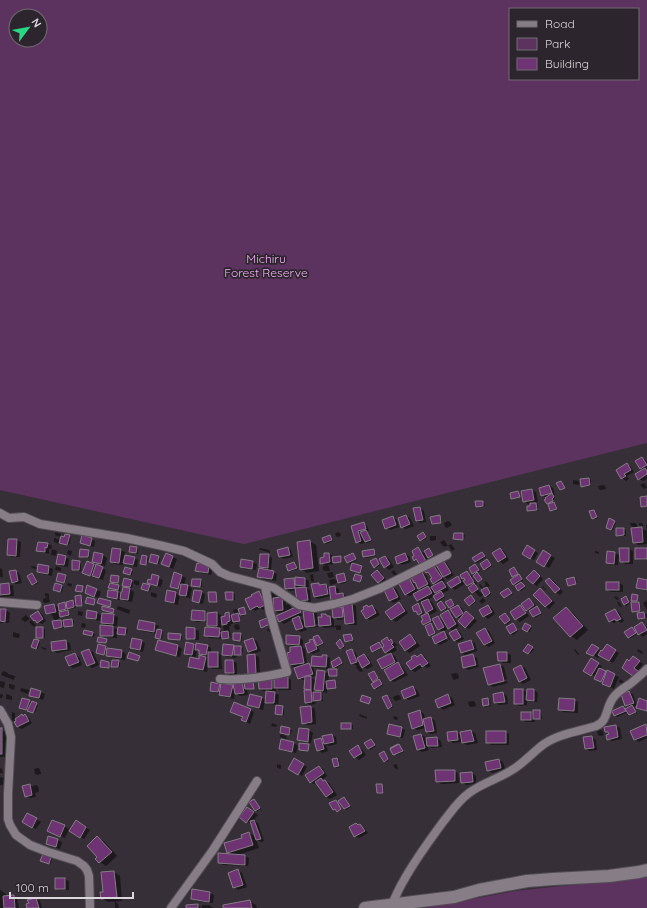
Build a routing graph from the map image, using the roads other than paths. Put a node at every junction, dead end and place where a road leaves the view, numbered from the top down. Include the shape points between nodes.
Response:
1 (0, 513) edge
2 (447, 555) dead end
3 (265, 586) junction
4 (0, 602) edge
5 (37, 605) dead end
6 (647, 669) edge
7 (220, 679) dead end
8 (0, 710) edge
9 (257, 781) dead end
10 (647, 870) edge
11 (392, 904) junction
12 (90, 908) edge
13 (171, 908) edge
14 (365, 908) edge

1 - 3 street via 9,518 24,517 40,524 126,538 184,551 212,564 229,576
2 - 3 street via 381,588 353,599 314,608 299,605 277,590
3 - 7 street via 270,613 288,672 248,679
4 - 5 street
6 - 11 street via 614,696 601,723 547,742 519,766 465,795 411,867
8 - 12 street via 8,724 11,737 8,794 10,825 16,834 30,845 77,861 84,866 89,876
9 - 13 street via 213,850
10 - 11 street via 609,876 527,881 454,897
11 - 14 street

